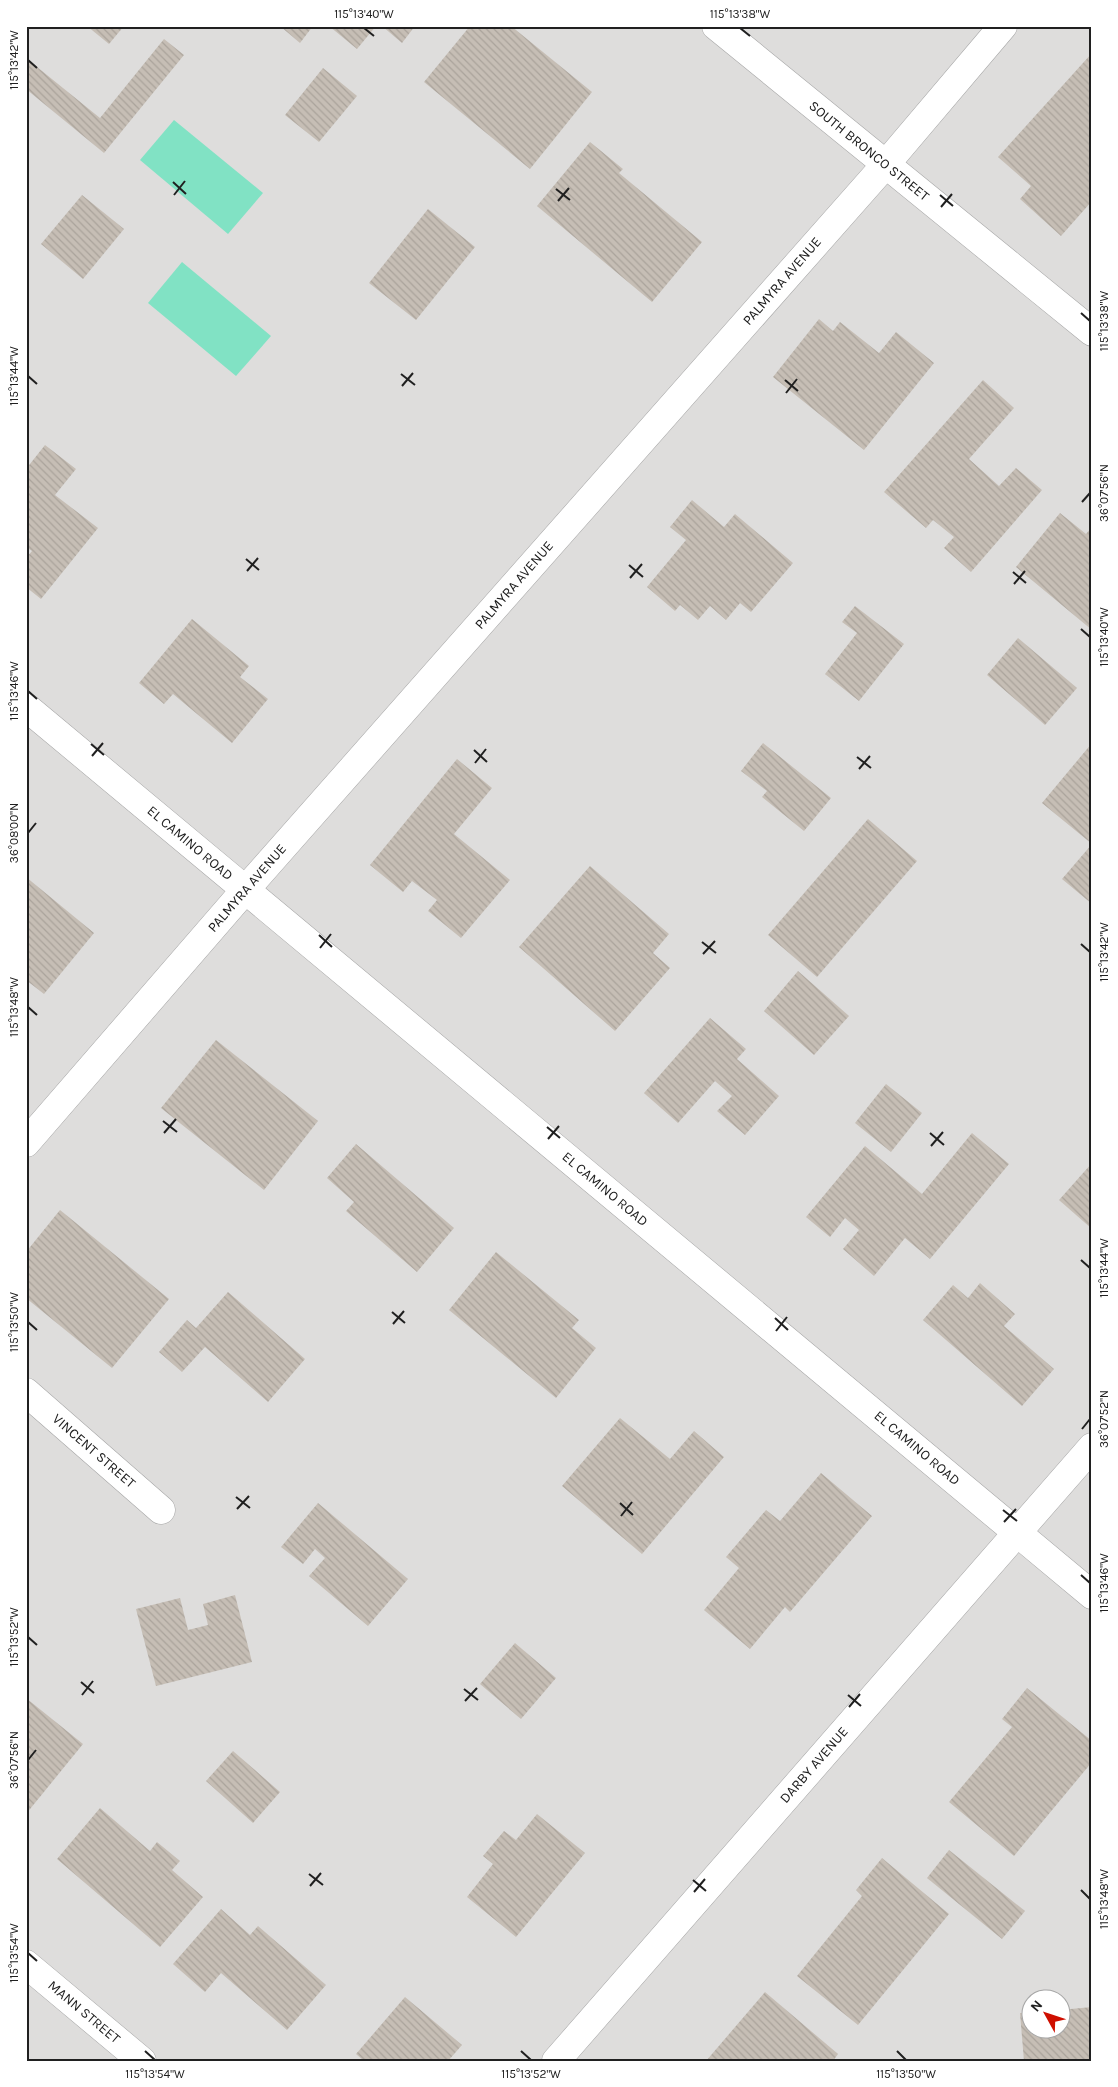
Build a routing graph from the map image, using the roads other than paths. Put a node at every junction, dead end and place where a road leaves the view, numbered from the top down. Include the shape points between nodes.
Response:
1 (716, 26) edge
2 (1003, 26) edge
3 (886, 164) junction
4 (1092, 332) edge
5 (26, 707) edge
6 (246, 889) junction
7 (26, 1143) edge
8 (26, 1392) edge
9 (1092, 1448) edge
10 (161, 1510) dead end
11 (1017, 1532) junction
12 (1092, 1595) edge
13 (26, 1964) edge
14 (142, 2061) edge
15 (556, 2061) edge

1 - 3 street, SOUTH BRONCO STREET
2 - 3 street, PALMYRA AVENUE
3 - 4 street, SOUTH BRONCO STREET
3 - 6 street, PALMYRA AVENUE
5 - 6 street, EL CAMINO ROAD
6 - 7 street, PALMYRA AVENUE
6 - 11 street, EL CAMINO ROAD
8 - 10 street, VINCENT STREET
9 - 11 street, DARBY AVENUE
11 - 12 street, EL CAMINO ROAD
11 - 15 street, DARBY AVENUE
13 - 14 street, MANN STREET

